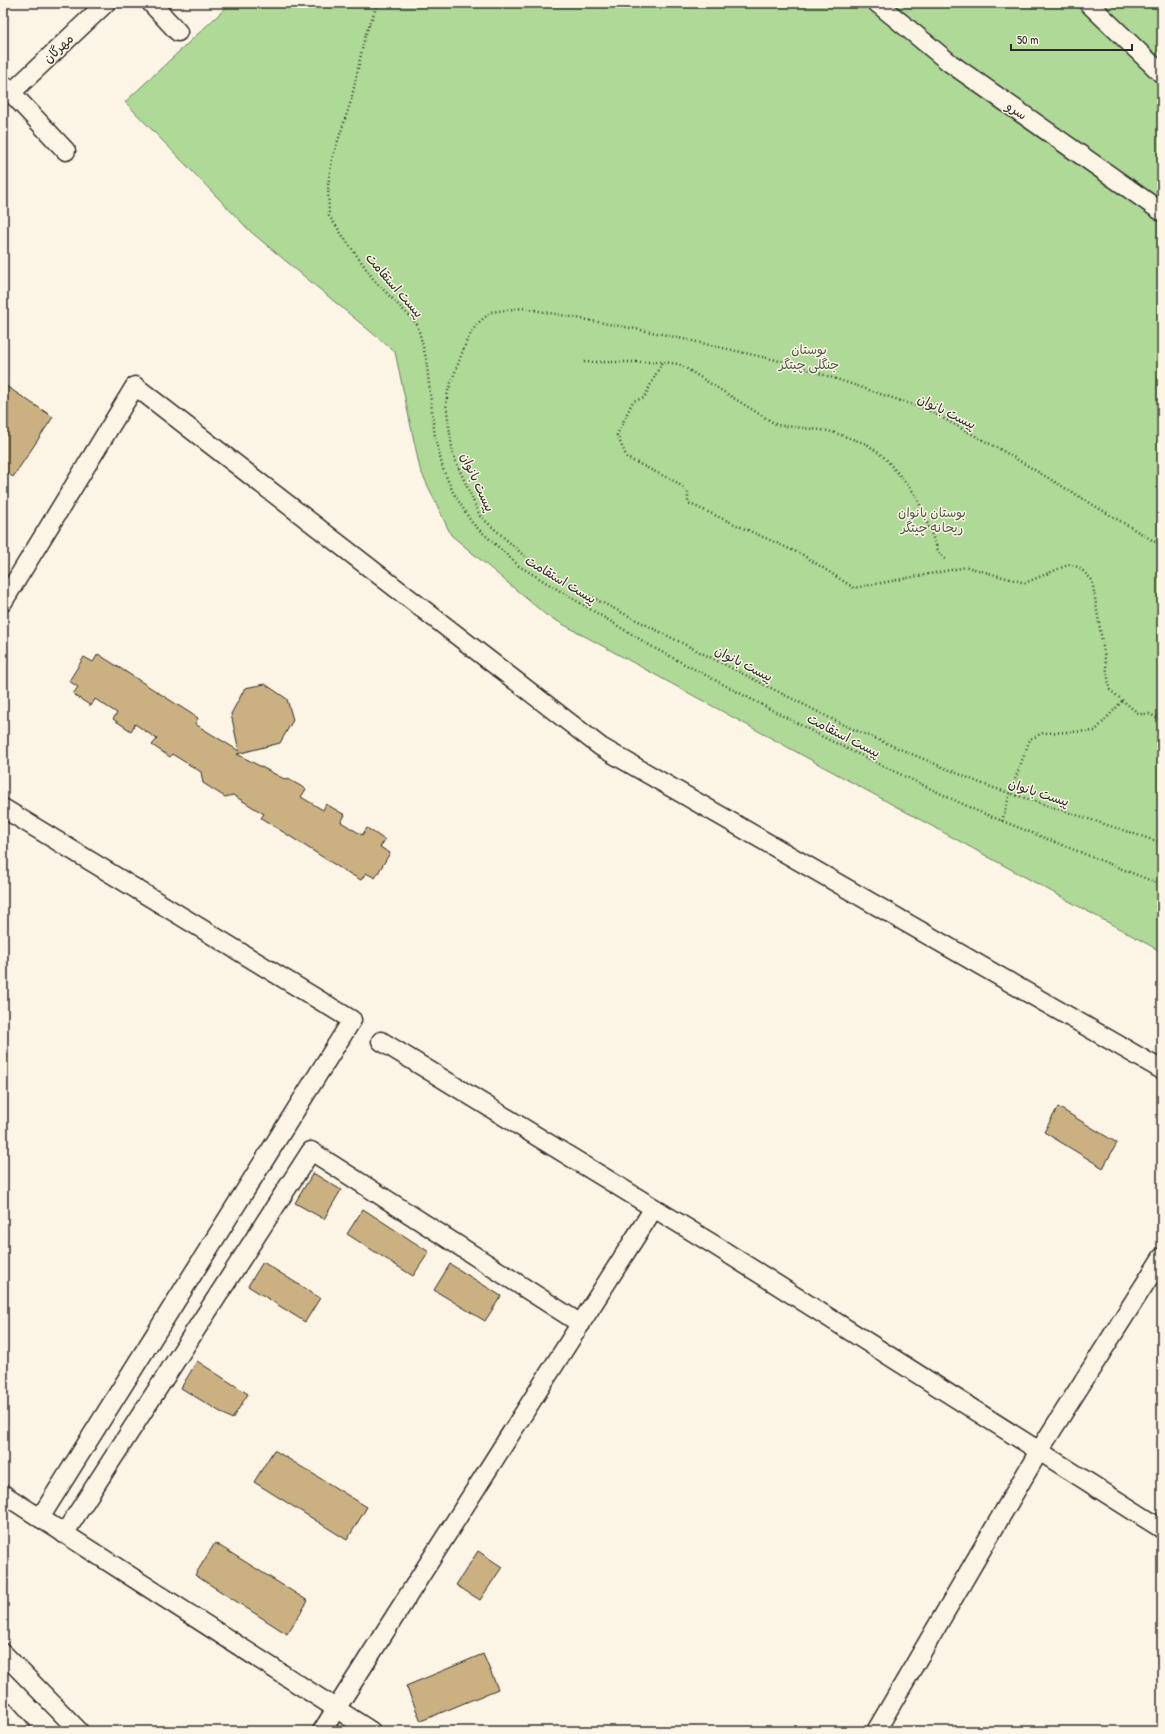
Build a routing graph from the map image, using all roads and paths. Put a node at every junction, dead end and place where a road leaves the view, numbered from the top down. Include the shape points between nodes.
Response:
1 (106, 3) edge
2 (150, 3) edge
3 (378, 3) edge
4 (877, 3) edge
5 (1088, 3) edge
6 (178, 32) dead end
7 (1162, 74) edge
8 (7, 89) edge
9 (66, 151) dead end
10 (1162, 212) edge
11 (584, 362) dead end
12 (662, 362) junction
13 (1162, 546) edge
14 (945, 559) dead end
15 (3, 602) edge
16 (1123, 700) junction
17 (1162, 721) edge
18 (1010, 793) junction
19 (3, 808) edge
20 (1002, 821) junction
21 (1162, 843) edge
22 (1162, 885) edge
23 (381, 1041) dead end
24 (1162, 1070) edge
25 (654, 1208) junction
26 (1162, 1257) edge
27 (581, 1324) junction
28 (1039, 1451) junction
29 (3, 1494) edge
30 (40, 1518) junction
31 (1162, 1529) edge
32 (64, 1534) junction
33 (3, 1653) edge
34 (336, 1709) junction
35 (3, 1710) edge
36 (22, 1731) edge
37 (79, 1731) edge
38 (322, 1731) edge
39 (371, 1731) edge
40 (876, 1731) edge

1 - 8 street, مهرگان
2 - 6 street
3 - 20 path, پیست استقامت via 365,36 351,102 332,159 328,185 329,216 374,280 417,324 426,358 435,437 443,469 453,492 472,523 519,566 656,649 827,739
4 - 10 street, سرو via 950,63
5 - 7 street
8 - 9 street
11 - 12 path
12 - 14 path via 679,364 777,425 829,431 867,444 885,458 916,495 939,553
12 - 16 path via 644,398 633,401 617,435 627,458 676,482 688,492 688,503 803,555 854,588 967,567 1025,583 1070,564 1080,568 1092,580 1110,690
13 - 18 path, پیست بانوان via 1003,451 928,410 789,363 657,333 524,308 491,312 477,324 467,340 451,378 446,404 453,454 480,516 530,560 599,601 848,727 985,785
15 - 24 street via 135,386 601,747
16 - 17 path via 1139,714 1150,714
16 - 18 path via 1095,731 1043,733 1030,739
18 - 20 path
18 - 21 path, پیست بانوان
19 - 30 street via 352,1020
20 - 22 path, پیست استقامت
23 - 25 street
25 - 27 street
25 - 28 street
26 - 28 street
27 - 32 street via 311,1151
27 - 34 street
28 - 31 street
28 - 40 street
29 - 30 street
30 - 32 street
32 - 34 street
33 - 37 street
34 - 38 street
34 - 39 street
35 - 36 street

